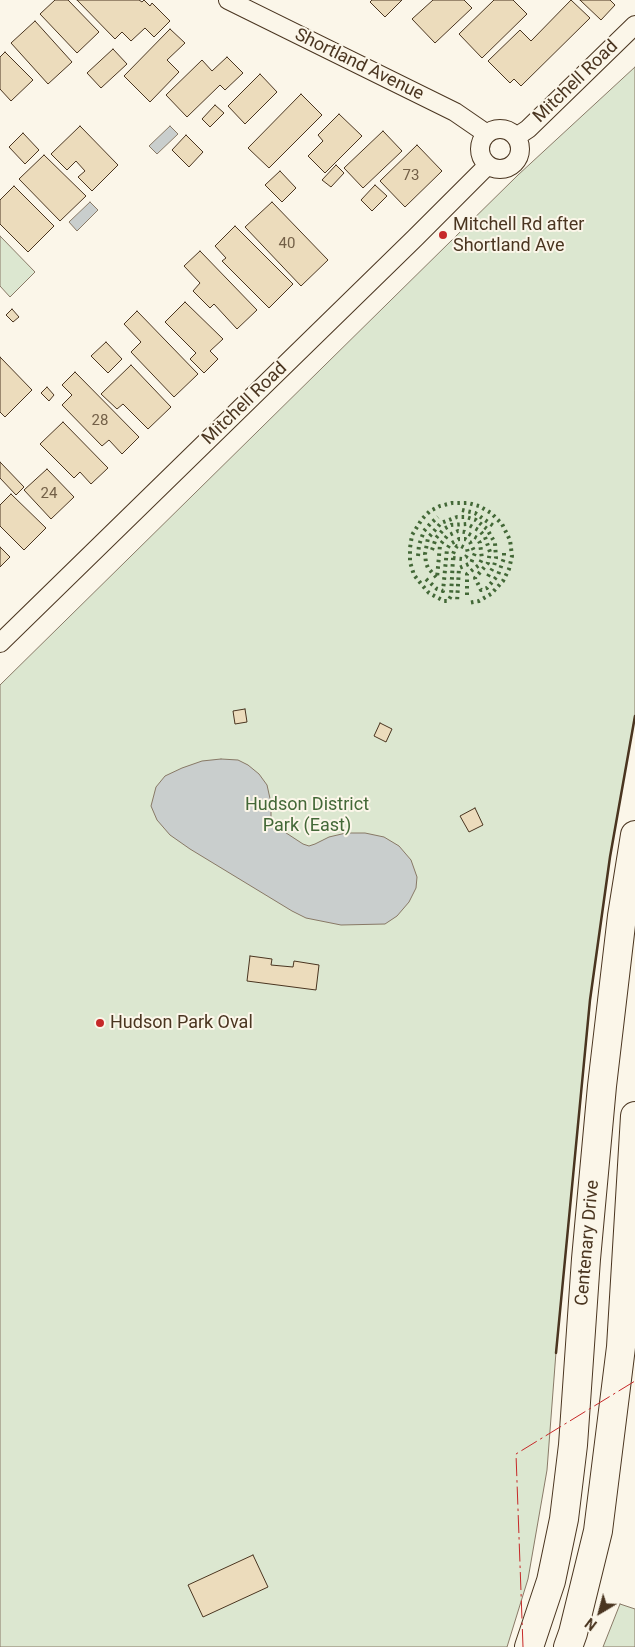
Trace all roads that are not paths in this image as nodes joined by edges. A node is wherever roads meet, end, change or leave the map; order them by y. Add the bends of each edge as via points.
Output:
1 (228, 0) edge
2 (635, 25) edge
3 (487, 134) junction
4 (516, 137) junction
5 (488, 165) junction
6 (0, 643) edge
7 (635, 836) edge
8 (635, 1116) edge
9 (529, 1647) edge
10 (568, 1647) edge

1 - 3 street, Shortland Avenue via 455,112
2 - 4 street, Mitchell Road
3 - 4 street via 502,130
3 - 5 street via 480,150
4 - 5 street via 519,154 512,165 500,169
5 - 6 street, Mitchell Road
7 - 9 highway, Centenary Drive via 602,1086 565,1509 551,1581
8 - 10 highway via 621,1347 599,1522

